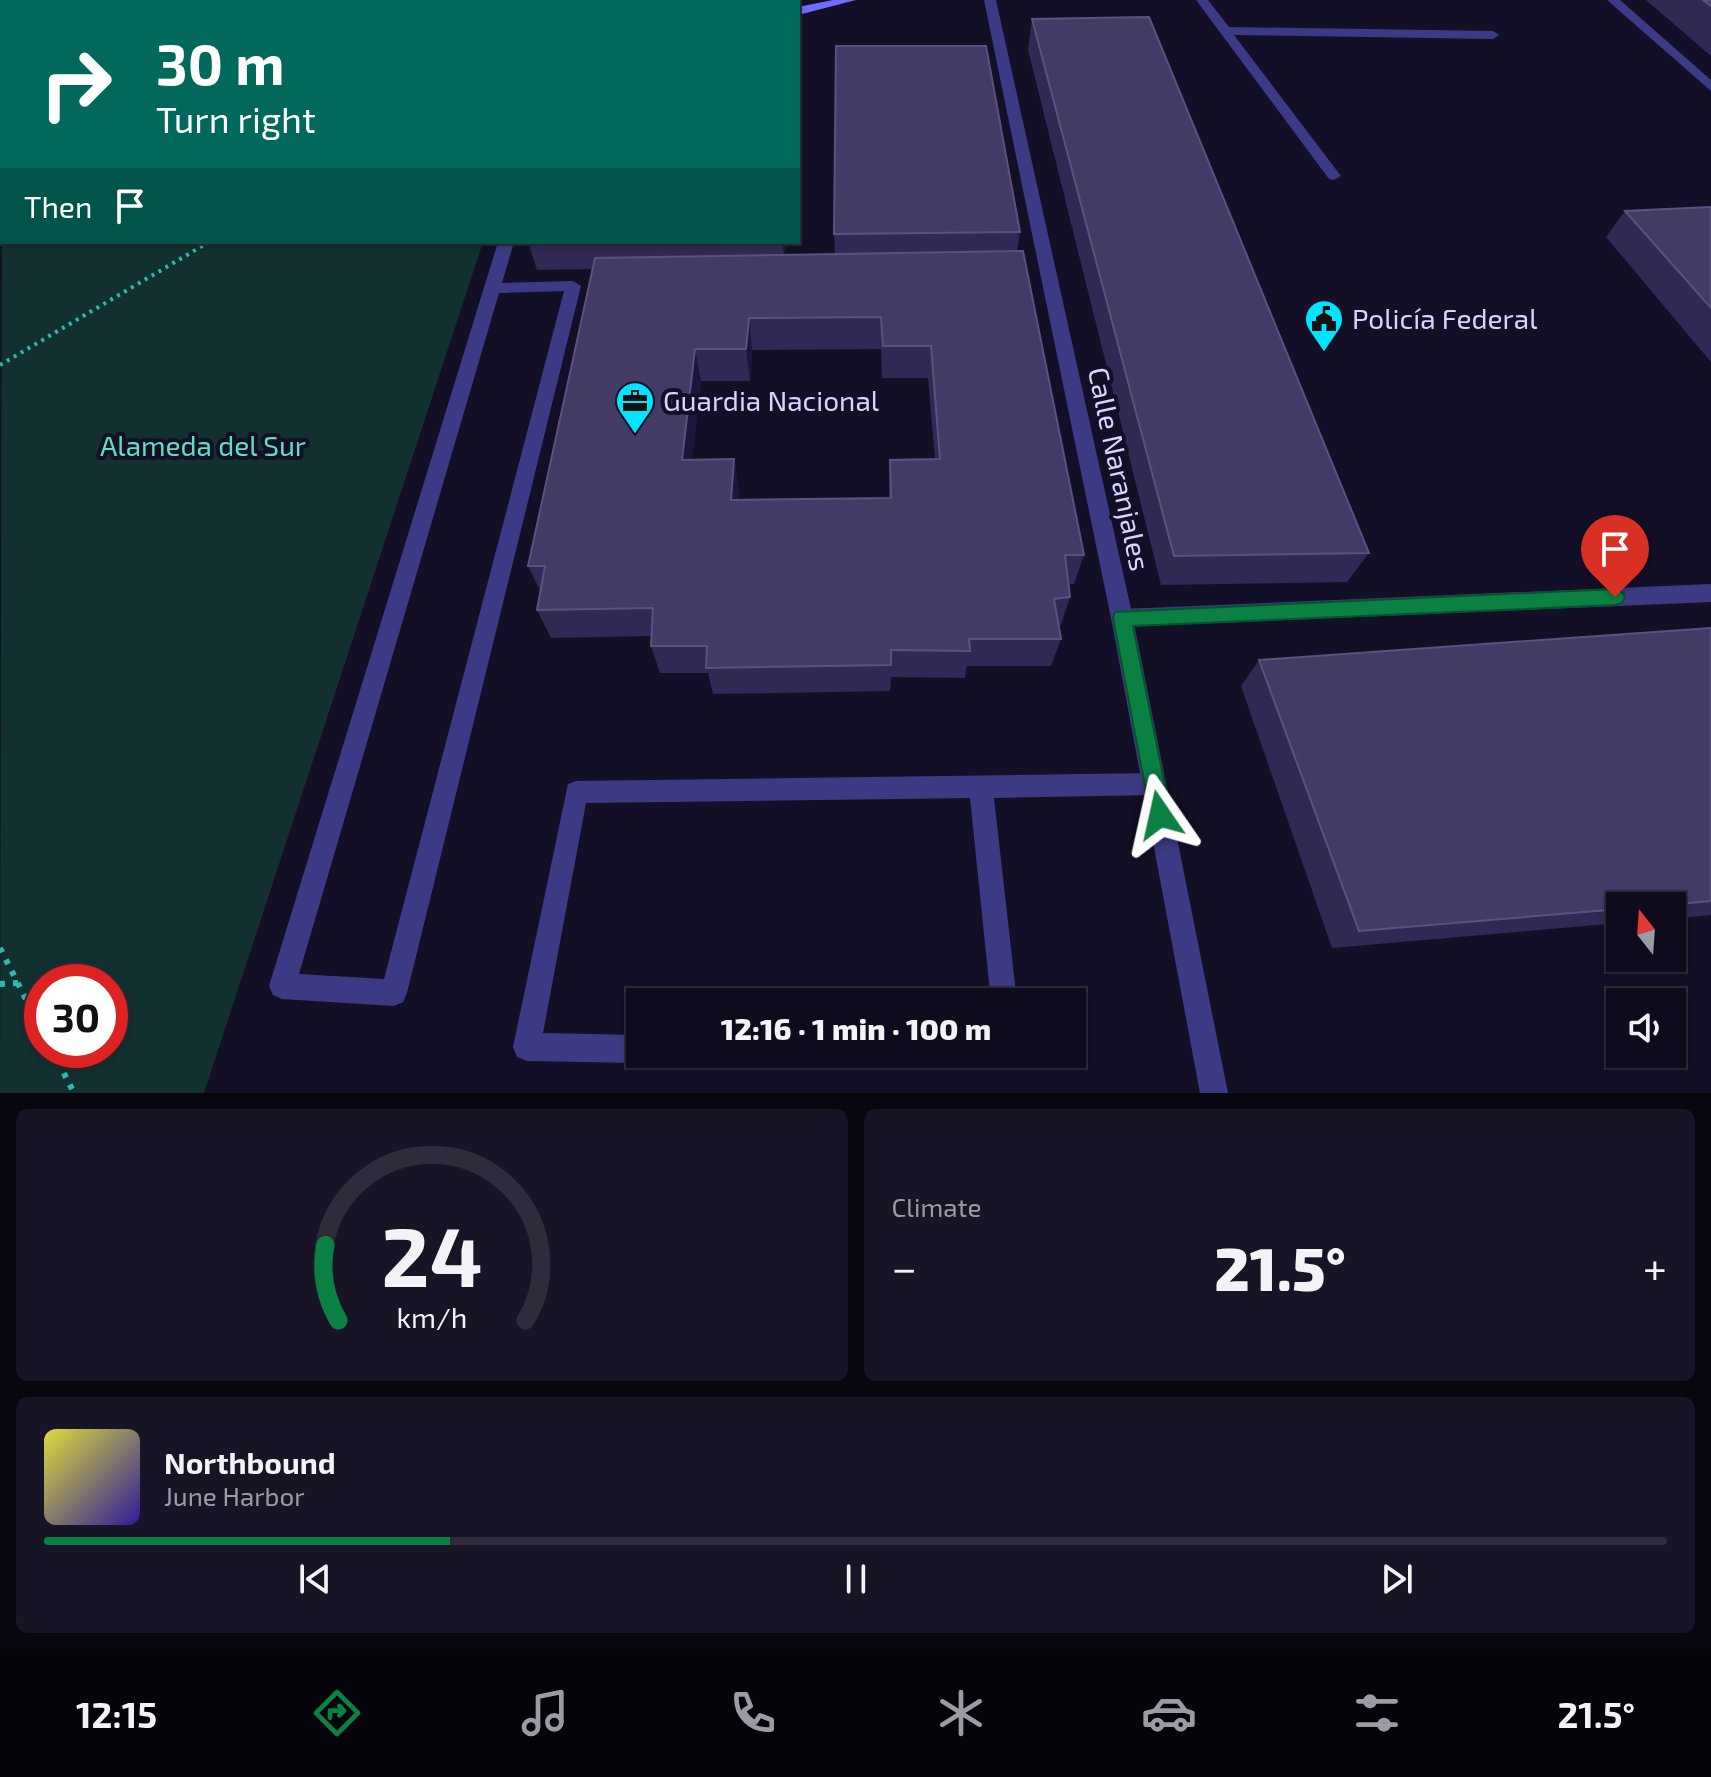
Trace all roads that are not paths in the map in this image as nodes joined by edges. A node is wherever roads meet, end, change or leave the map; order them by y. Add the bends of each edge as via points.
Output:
1 (850, 0) edge
2 (990, 0) edge
3 (1202, 0) edge
4 (1613, 0) edge
5 (800, 11) edge
6 (1228, 31) junction
7 (1493, 35) dead end
8 (1711, 87) edge
9 (1334, 176) dead end
10 (505, 244) edge
11 (492, 288) junction
12 (1711, 593) edge
13 (1122, 618) junction
14 (1154, 784) junction
15 (981, 787) junction
16 (1003, 988) edge
17 (626, 1049) edge
18 (1214, 1093) edge

1 - 5 main road
2 - 13 street, Calle Naranjales
3 - 6 street
4 - 8 street
6 - 7 street
6 - 9 street
10 - 11 street
11 - 11 street via 428,500 282,986 394,993 573,286
12 - 13 street
13 - 14 street, Calle Naranjales
14 - 15 street
14 - 18 street, Calle Naranjales
15 - 16 street
15 - 17 street via 576,792 527,1047

